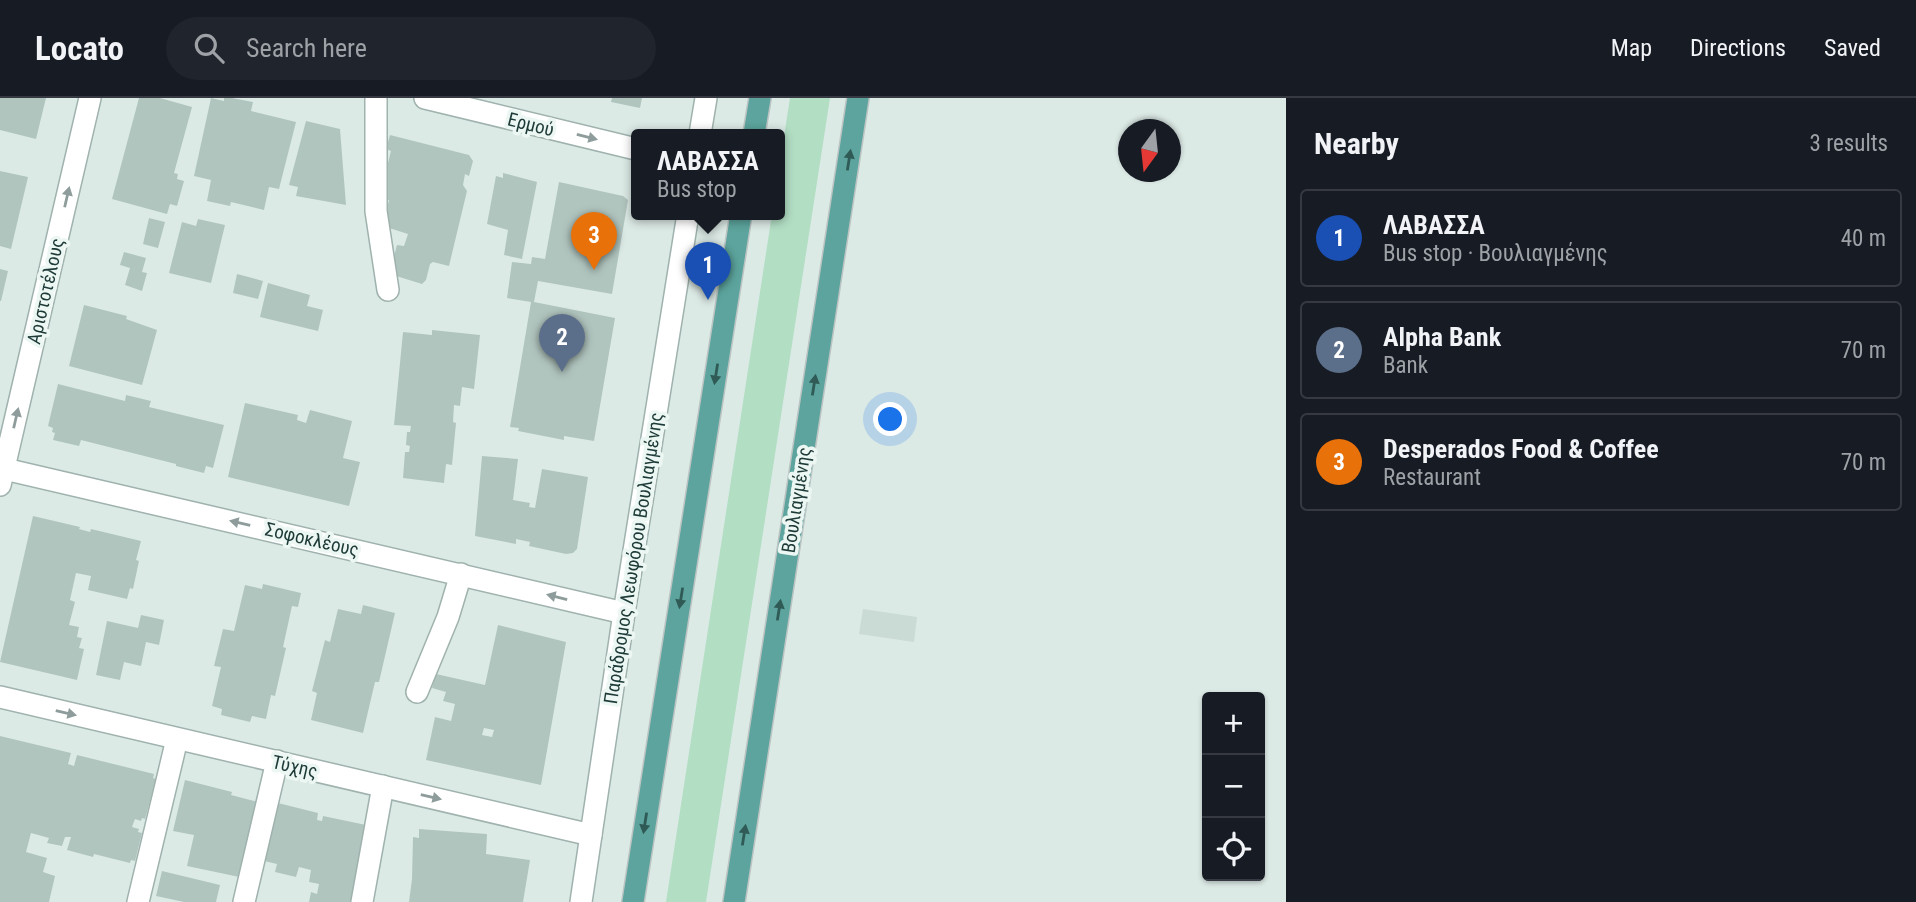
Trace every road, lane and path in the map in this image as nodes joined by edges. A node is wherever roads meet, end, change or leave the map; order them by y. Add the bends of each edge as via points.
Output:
1 (90, 98) edge
2 (376, 98) edge
3 (425, 98) edge
4 (706, 98) edge
5 (743, 98) edge
6 (760, 98) edge
7 (858, 98) edge
8 (701, 129) edge
9 (753, 129) edge
10 (755, 129) edge
11 (631, 148) edge
12 (687, 220) edge
13 (740, 220) edge
14 (388, 290) dead end
15 (1, 474) edge
16 (461, 574) junction
17 (624, 613) junction
18 (417, 692) dead end
19 (0, 697) edge
20 (177, 739) junction
21 (276, 761) junction
22 (383, 786) junction
23 (591, 835) junction
24 (138, 902) edge
25 (244, 902) edge
26 (362, 902) edge
27 (581, 902) edge
28 (633, 902) edge
29 (734, 902) edge

15 -> 1 street, Αριστοτέλους
2 - 14 street via 376,211
3 -> 11 street, Ερμού
4 - 8 street
5 - 9 main road
6 - 10 main road
29 -> 7 main road, Βουλιαγμένης
12 - 17 street, Παράδρομος Λεωφόρου Βουλιαγμένης
13 -> 28 main road
16 -> 15 street, Σοφοκλέους
17 -> 16 street, Σοφοκλέους
16 - 18 street
17 - 23 street, Παράδρομος Λεωφόρου Βουλιαγμένης
19 -> 20 street, Τύχης
20 - 21 street, Τύχης
20 - 24 street
21 - 22 street, Τύχης
21 - 25 street
22 -> 23 street, Τύχης
22 - 26 street
23 - 27 street, Παράδρομος Λεωφόρου Βουλιαγμένης

